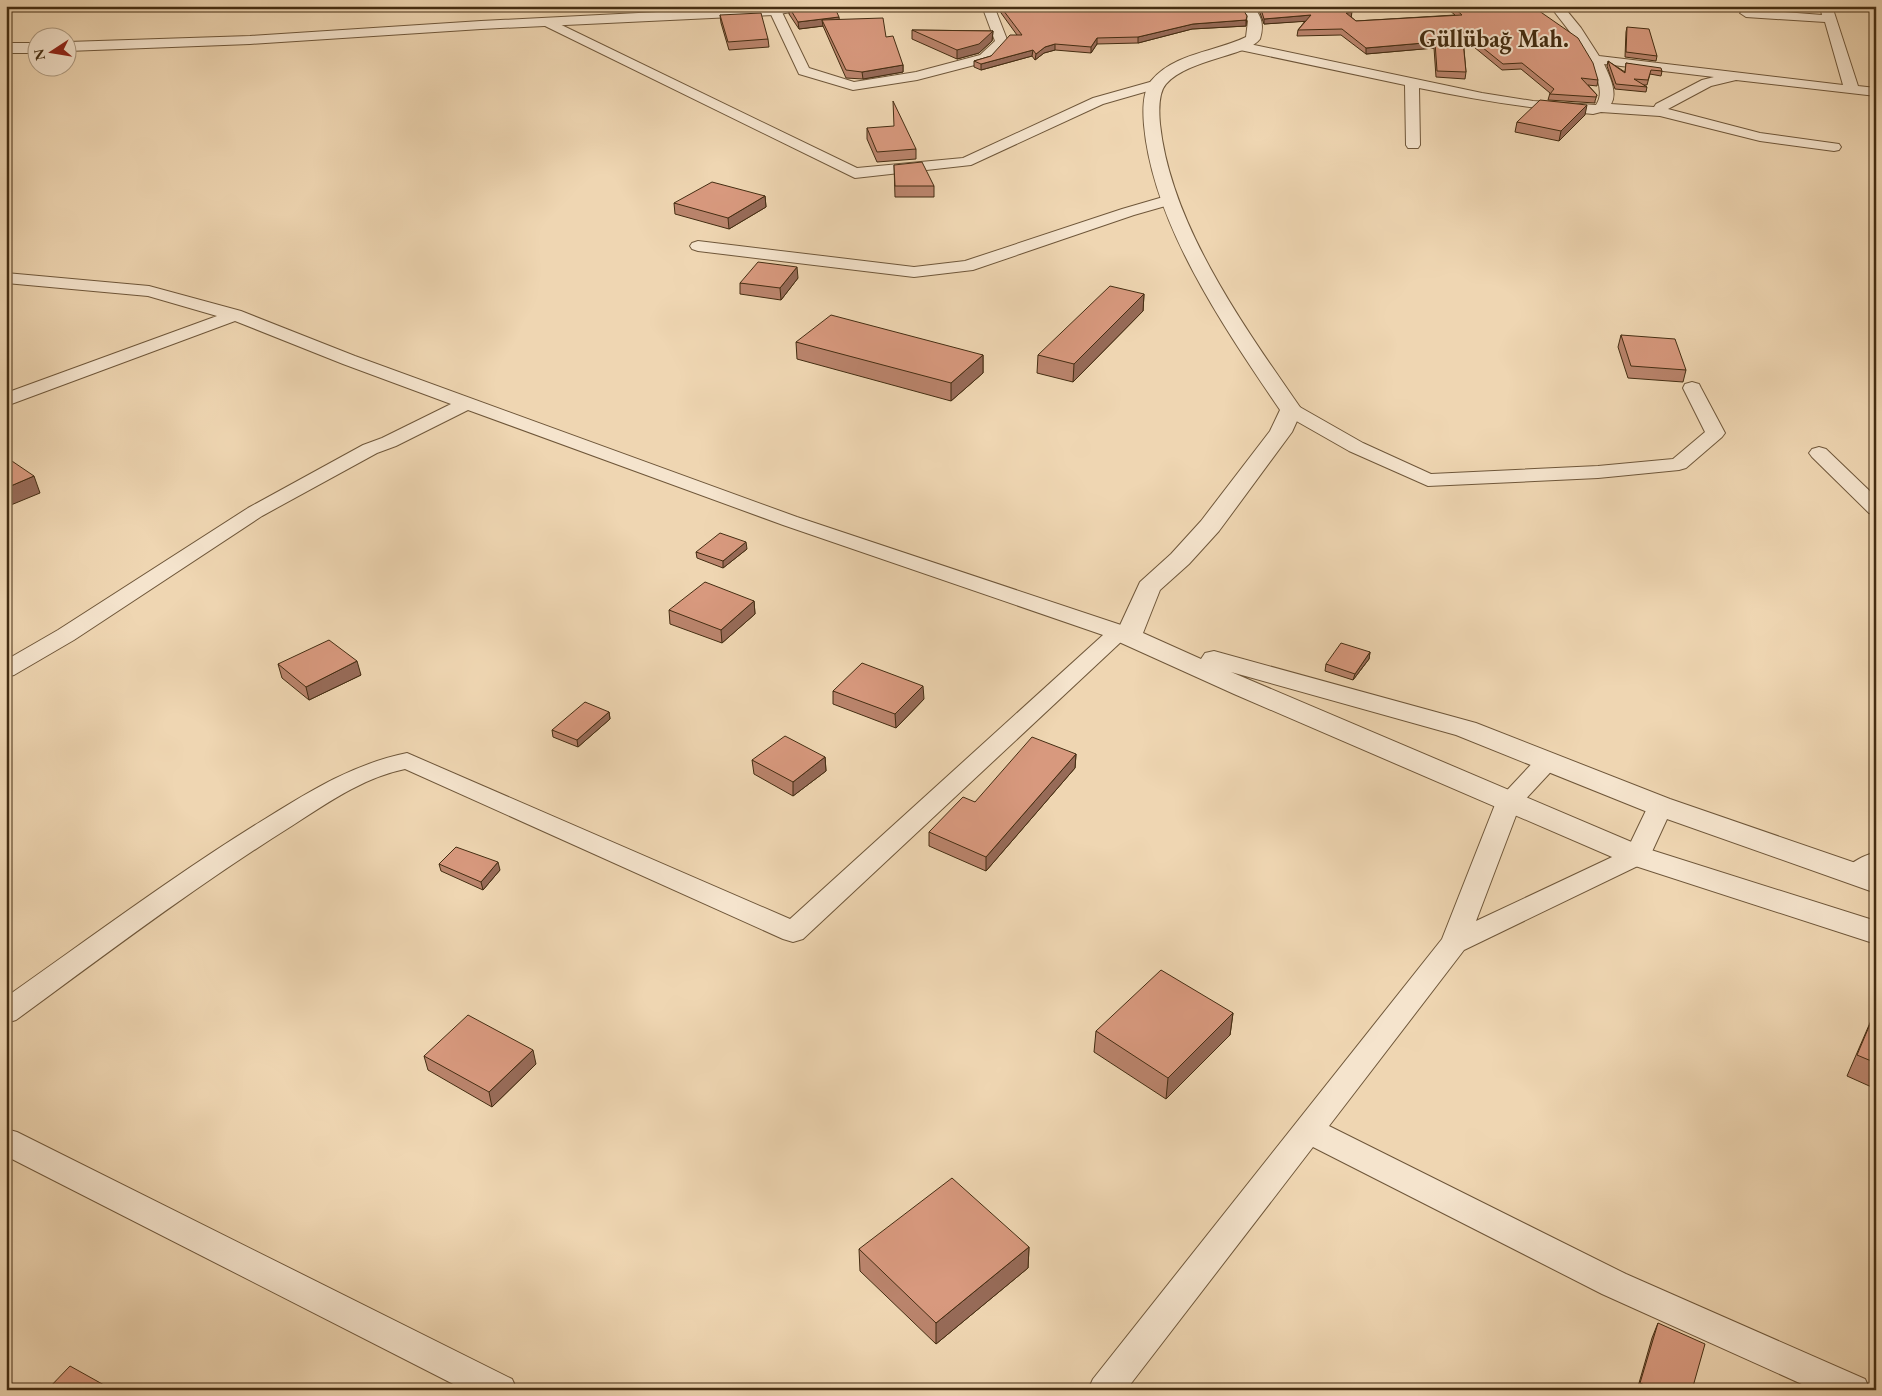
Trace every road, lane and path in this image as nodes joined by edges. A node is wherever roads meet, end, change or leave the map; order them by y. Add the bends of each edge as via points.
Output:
1 (802, 6) edge
2 (988, 6) edge
3 (1245, 6) edge
4 (1556, 6) edge
5 (773, 9) edge
6 (1746, 13) dead end
7 (1828, 13) edge
8 (547, 22) junction
9 (1240, 46) junction
10 (78, 47) edge
11 (6, 48) edge
12 (28, 48) edge
13 (1593, 59) junction
14 (1738, 77) junction
15 (1412, 82) junction
16 (1156, 84) junction
17 (1852, 90) junction
18 (1876, 92) edge
19 (1601, 108) junction
20 (1660, 112) junction
21 (1414, 145) dead end
22 (1834, 146) dead end
23 (1170, 200) junction
24 (698, 246) dead end
25 (6, 278) edge
26 (235, 315) junction
27 (1692, 388) dead end
28 (6, 400) edge
29 (467, 403) junction
30 (1291, 410) junction
31 (1819, 453) dead end
32 (1876, 509) edge
33 (1123, 634) junction
34 (6, 670) edge
35 (1548, 762) junction
36 (1510, 802) junction
37 (1660, 806) junction
38 (1637, 856) junction
39 (1869, 872) edge
40 (1876, 933) edge
41 (1454, 943) junction
42 (6, 1012) edge
43 (1308, 1130) junction
44 (6, 1141) edge
45 (500, 1390) edge
46 (1104, 1390) edge
47 (1853, 1390) edge

1 - 5 street
2 - 5 street via 1002,42 985,58 917,76 852,86 804,71
3 - 9 street via 1254,15 1256,27 1253,39
4 - 13 street
5 - 8 street
6 - 7 street
7 - 17 street
8 - 10 street
8 - 16 street via 855,173 966,162 1098,101
9 - 15 street
9 - 16 street via 1179,67
11 - 12 street
13 - 14 street
13 - 19 street via 1604,81 1606,101
14 - 17 street
14 - 20 street via 1707,83 1661,107
15 - 19 street via 1534,105
15 - 21 street
16 - 23 street via 1151,113 1152,134
17 - 18 street
19 - 20 street
20 - 22 street via 1760,137
23 - 24 street via 967,266 914,272
23 - 30 street via 1224,306
25 - 26 street via 149,291
26 - 28 street
26 - 29 street
27 - 30 street via 1715,433 1679,464 1598,472 1428,480 1356,447
29 - 33 street via 790,521
29 - 34 street via 370,449 255,512 66,635
30 - 33 street via 1281,432 1210,526 1149,588
31 - 32 street
33 - 35 street via 1466,729
33 - 36 street
33 - 42 street via 793,932 407,761 386,764 352,778 231,852
35 - 36 street
35 - 37 street
36 - 38 street
36 - 41 street
37 - 38 street
37 - 39 street
38 - 40 street
38 - 41 street
41 - 43 street
43 - 46 street
43 - 47 street via 1614,1284
44 - 45 street

